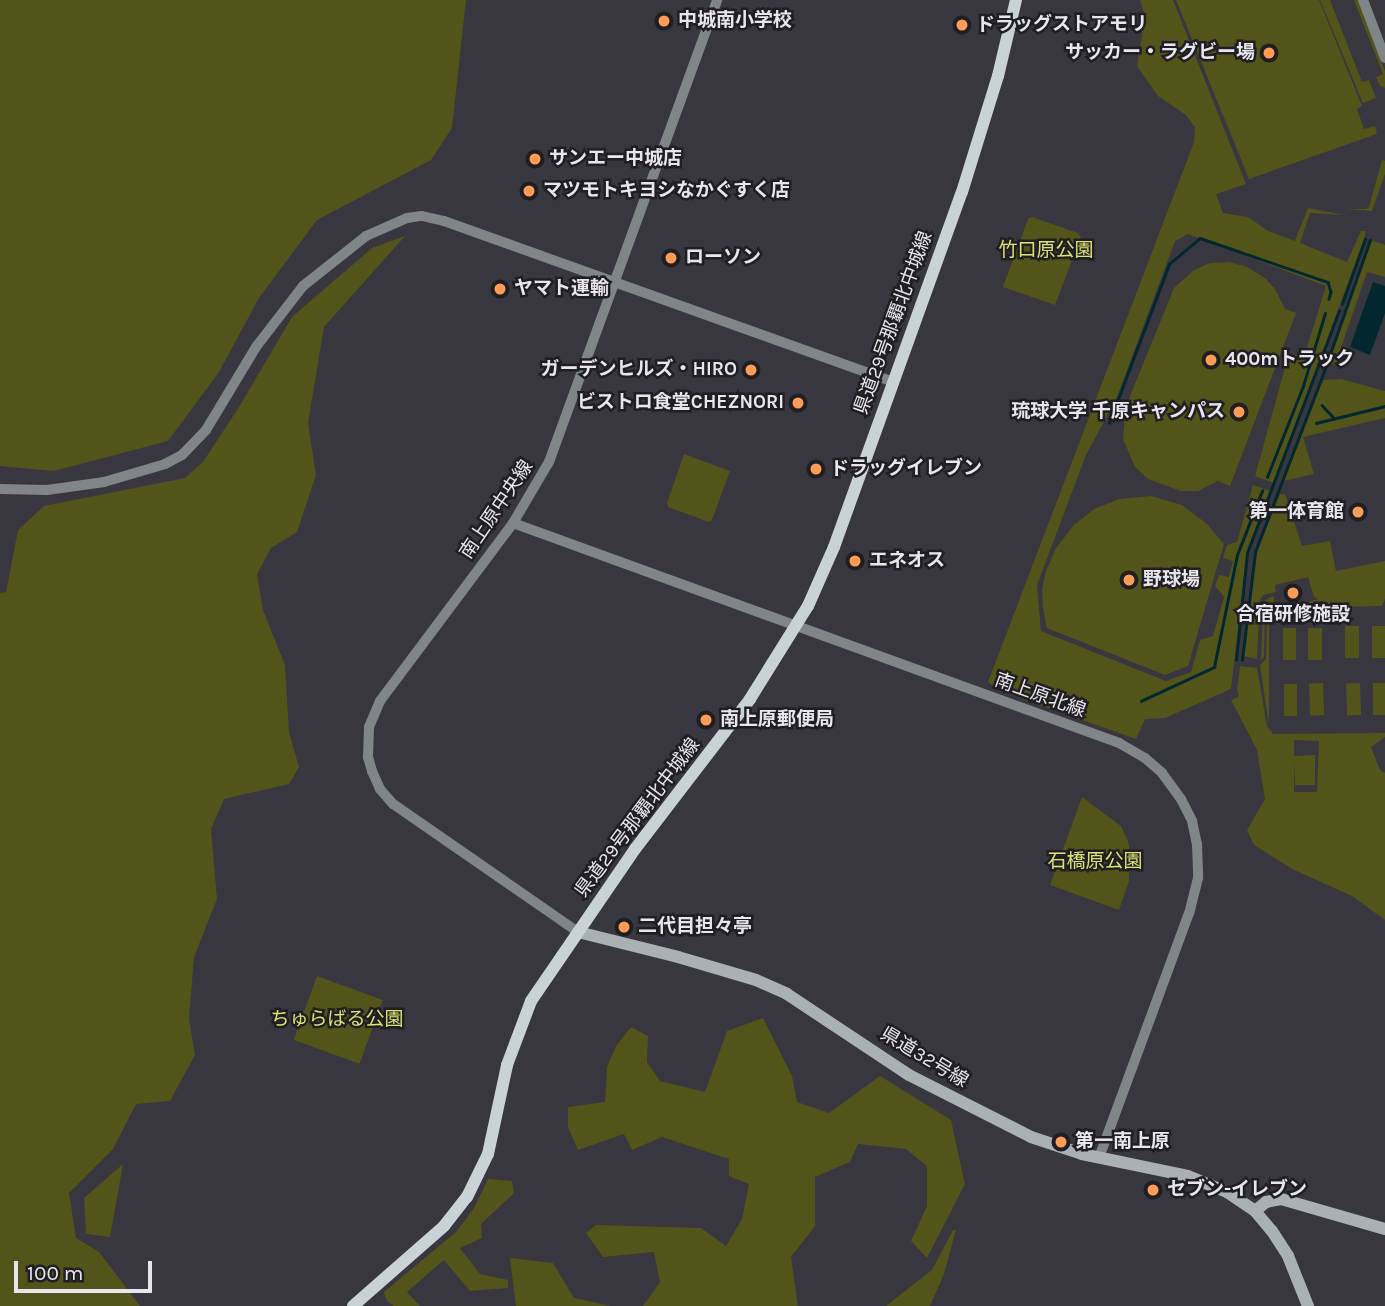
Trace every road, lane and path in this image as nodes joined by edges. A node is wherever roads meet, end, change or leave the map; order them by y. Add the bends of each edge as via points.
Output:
1 (717, 0) edge
2 (1016, 0) edge
3 (1363, 0) edge
4 (1385, 58) edge
5 (614, 282) junction
6 (892, 381) junction
7 (0, 489) edge
8 (513, 523) junction
9 (798, 625) junction
10 (578, 932) junction
11 (1100, 1157) junction
12 (1255, 1211) junction
13 (1385, 1229) edge
14 (352, 1306) edge
15 (1308, 1306) edge

1 - 5 street, 南上原中央線
2 - 6 main road, 県道29号那覇北中城線 via 962,192
3 - 4 street
5 - 6 street
5 - 7 street via 446,222 422,216 407,218 366,236 303,286 256,347 206,430 181,455 104,482 47,490
5 - 8 street, 南上原中央線 via 559,440
6 - 9 main road, 県道29号那覇北中城線 via 834,547
8 - 9 street, 南上原北線
8 - 10 street, 南上原中央線 via 380,701 369,727 368,757 380,789 393,804
9 - 10 main road, 県道29号那覇北中城線 via 750,699
9 - 11 street, 南上原北線 via 1128,747 1153,764 1181,799 1197,844 1196,887
10 - 11 main road, 県道32号線 via 756,980 787,994 909,1075 961,1103 1031,1137
10 - 14 main road, 県道29号那覇北中城線 via 523,1017 488,1154 473,1187 444,1226
11 - 12 main road, 県道32号線 via 1204,1181
12 - 13 main road via 1266,1202 1281,1199
12 - 15 main road, 県道32号線 via 1281,1243

